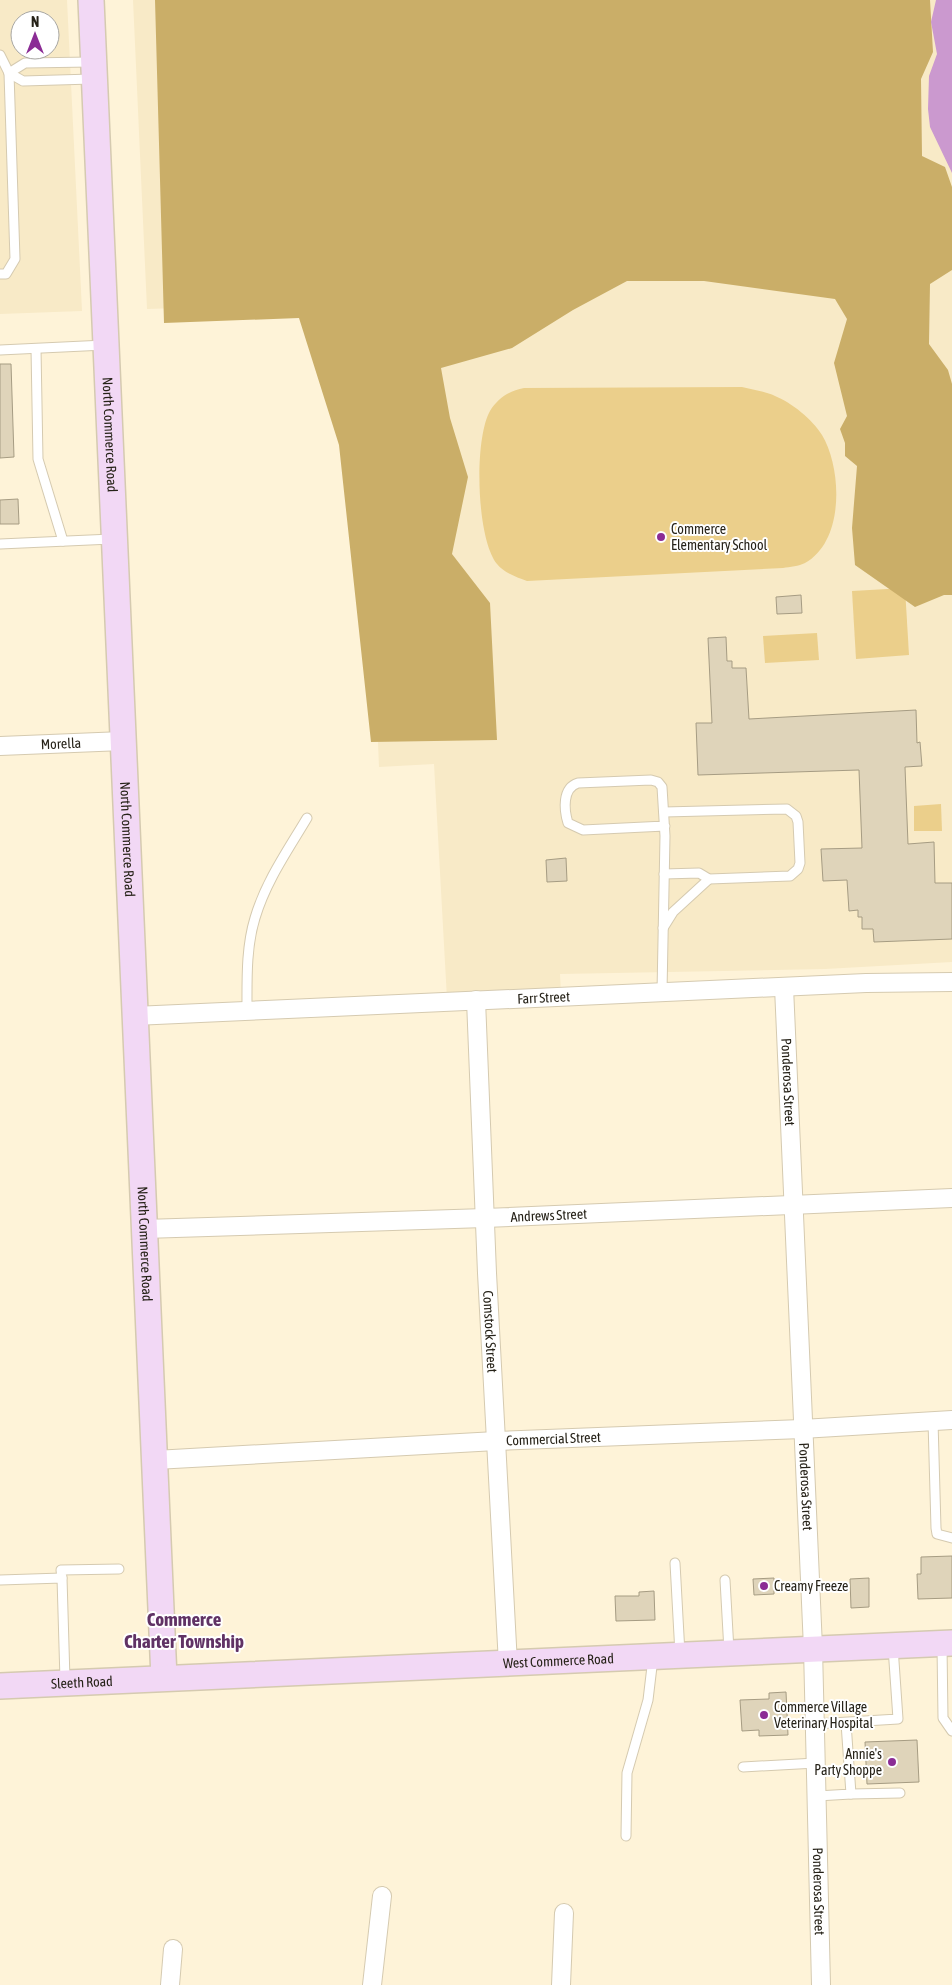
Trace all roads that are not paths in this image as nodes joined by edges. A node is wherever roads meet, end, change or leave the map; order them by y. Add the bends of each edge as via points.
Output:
1 (91, 0) edge
2 (0, 55) edge
3 (94, 70) junction
4 (10, 74) junction
5 (11, 120) junction
6 (0, 121) edge
7 (0, 274) edge
8 (105, 345) junction
9 (36, 348) junction
10 (0, 350) edge
11 (114, 539) junction
12 (63, 541) junction
13 (0, 544) edge
14 (123, 741) junction
15 (0, 746) edge
16 (664, 812) junction
17 (307, 818) dead end
18 (665, 826) junction
19 (664, 874) junction
20 (709, 879) junction
21 (663, 928) junction
22 (952, 982) edge
23 (784, 987) junction
24 (662, 992) junction
25 (476, 1000) junction
26 (247, 1010) junction
27 (134, 1016) junction
28 (952, 1198) edge
29 (793, 1204) junction
30 (485, 1218) junction
31 (144, 1229) junction
32 (952, 1420) edge
33 (933, 1421) junction
34 (802, 1429) junction
35 (496, 1441) junction
36 (155, 1460) junction
37 (952, 1538) edge
38 (674, 1564) dead end
39 (119, 1569) dead end
40 (62, 1578) junction
41 (0, 1580) edge
42 (725, 1580) dead end
43 (947, 1643) edge
44 (893, 1645) junction
45 (813, 1648) junction
46 (729, 1654) junction
47 (680, 1657) junction
48 (653, 1658) junction
49 (508, 1664) junction
50 (164, 1678) junction
51 (65, 1683) junction
52 (0, 1686) edge
53 (846, 1723) junction
54 (815, 1724) junction
55 (952, 1731) edge
56 (816, 1763) junction
57 (743, 1767) dead end
58 (900, 1793) dead end
59 (851, 1794) junction
60 (817, 1796) junction
61 (626, 1836) dead end
62 (382, 1896) dead end
63 (564, 1913) dead end
64 (173, 1949) dead end
65 (170, 1985) edge
66 (372, 1985) edge
67 (561, 1985) edge
68 (821, 1985) edge

1 - 3 main road, North Commerce Road
2 - 4 lane
3 - 4 lane via 23,81
3 - 4 lane via 25,63
3 - 8 main road, North Commerce Road
4 - 5 lane
5 - 6 lane
5 - 7 lane via 15,259 6,274
8 - 9 lane
8 - 11 main road, North Commerce Road
9 - 10 lane
9 - 12 lane via 38,459
11 - 12 lane
11 - 14 main road, North Commerce Road
12 - 13 lane
14 - 15 street, Morella
14 - 27 main road, North Commerce Road
16 - 18 lane
16 - 18 lane via 662,787 651,780 578,783 566,794 568,823 583,830
16 - 20 lane via 781,808 796,816 800,864 790,876
17 - 26 lane via 273,875 254,919
18 - 19 lane
19 - 20 lane via 699,873
19 - 21 lane
20 - 21 lane via 673,912
21 - 24 lane
22 - 23 street, Farr Street
23 - 24 street, Farr Street
23 - 29 street, Ponderosa Street
24 - 25 street, Farr Street
25 - 26 street, Farr Street
25 - 30 street, Comstock Street
26 - 27 street, Farr Street
27 - 31 main road, North Commerce Road
28 - 29 street, Andrews Street
29 - 30 street, Andrews Street
29 - 34 street, Ponderosa Street
30 - 31 street, Andrews Street
30 - 35 street, Comstock Street
31 - 36 main road, North Commerce Road
32 - 33 street, Commercial Street
33 - 34 street, Commercial Street
33 - 37 lane via 936,1528 937,1534
34 - 35 street, Commercial Street
34 - 45 street, Ponderosa Street
35 - 36 street, Commercial Street
35 - 49 street, Comstock Street
36 - 50 main road, North Commerce Road
38 - 47 lane
39 - 40 lane via 62,1570
40 - 41 lane
40 - 51 lane
42 - 46 lane
43 - 44 main road, West Commerce Road
43 - 55 lane via 943,1718
44 - 45 main road, West Commerce Road
44 - 53 lane via 898,1719
45 - 46 main road, West Commerce Road
45 - 54 street, Ponderosa Street
46 - 47 main road, West Commerce Road
47 - 48 main road, West Commerce Road
48 - 49 main road, West Commerce Road
48 - 61 lane via 648,1700 627,1773
49 - 50 main road, West Commerce Road
50 - 51 main road, Sleeth Road
51 - 52 main road, Sleeth Road
53 - 54 lane
53 - 59 lane
54 - 56 street, Ponderosa Street
56 - 57 lane
56 - 60 street, Ponderosa Street
58 - 59 lane
59 - 60 lane
60 - 68 street, Ponderosa Street
62 - 66 street
63 - 67 street
64 - 65 street

